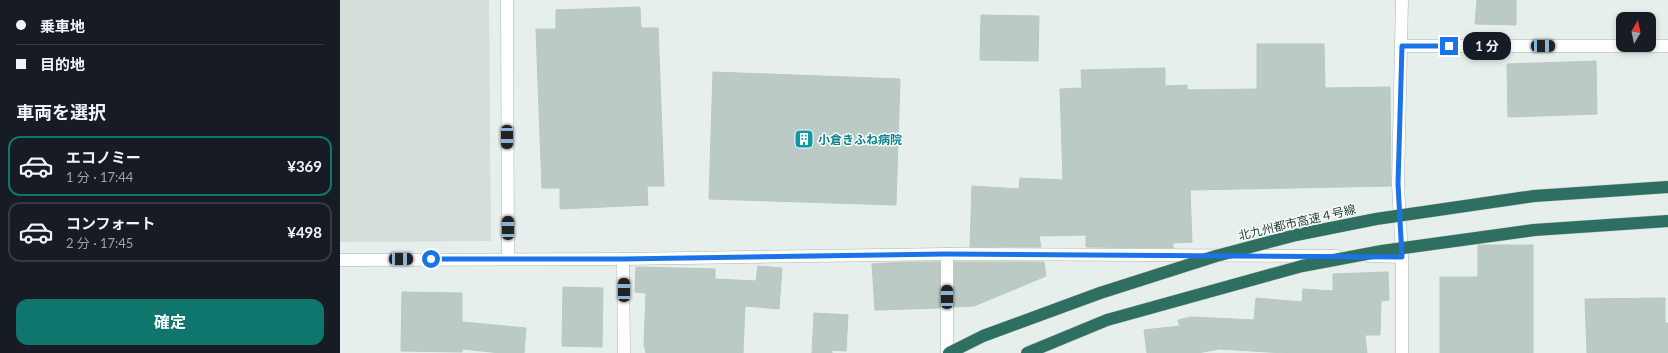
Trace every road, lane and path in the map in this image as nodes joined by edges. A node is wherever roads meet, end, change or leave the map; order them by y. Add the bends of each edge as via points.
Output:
1 (507, 0) edge
2 (1402, 0) edge
3 (1402, 46) junction
4 (1668, 46) edge
5 (1668, 187) edge
6 (1668, 221) edge
7 (946, 254) junction
8 (1402, 257) junction
9 (508, 259) junction
10 (623, 259) junction
11 (340, 260) edge
12 (624, 353) edge
13 (948, 353) edge
14 (1027, 353) edge
15 (1402, 353) edge

1 - 9 street
2 - 3 street
3 - 4 street
3 - 8 street via 1398,184
5 - 13 highway, 北九州都市高速４号線, bridge via 1534,196 1376,219 1296,235 1216,256 1100,293 983,336
6 - 14 highway, bridge via 1534,230 1382,251 1302,266 1107,320
7 - 8 street
7 - 10 street
7 - 13 street
8 - 15 street
9 - 10 street
9 - 11 street
10 - 12 street

